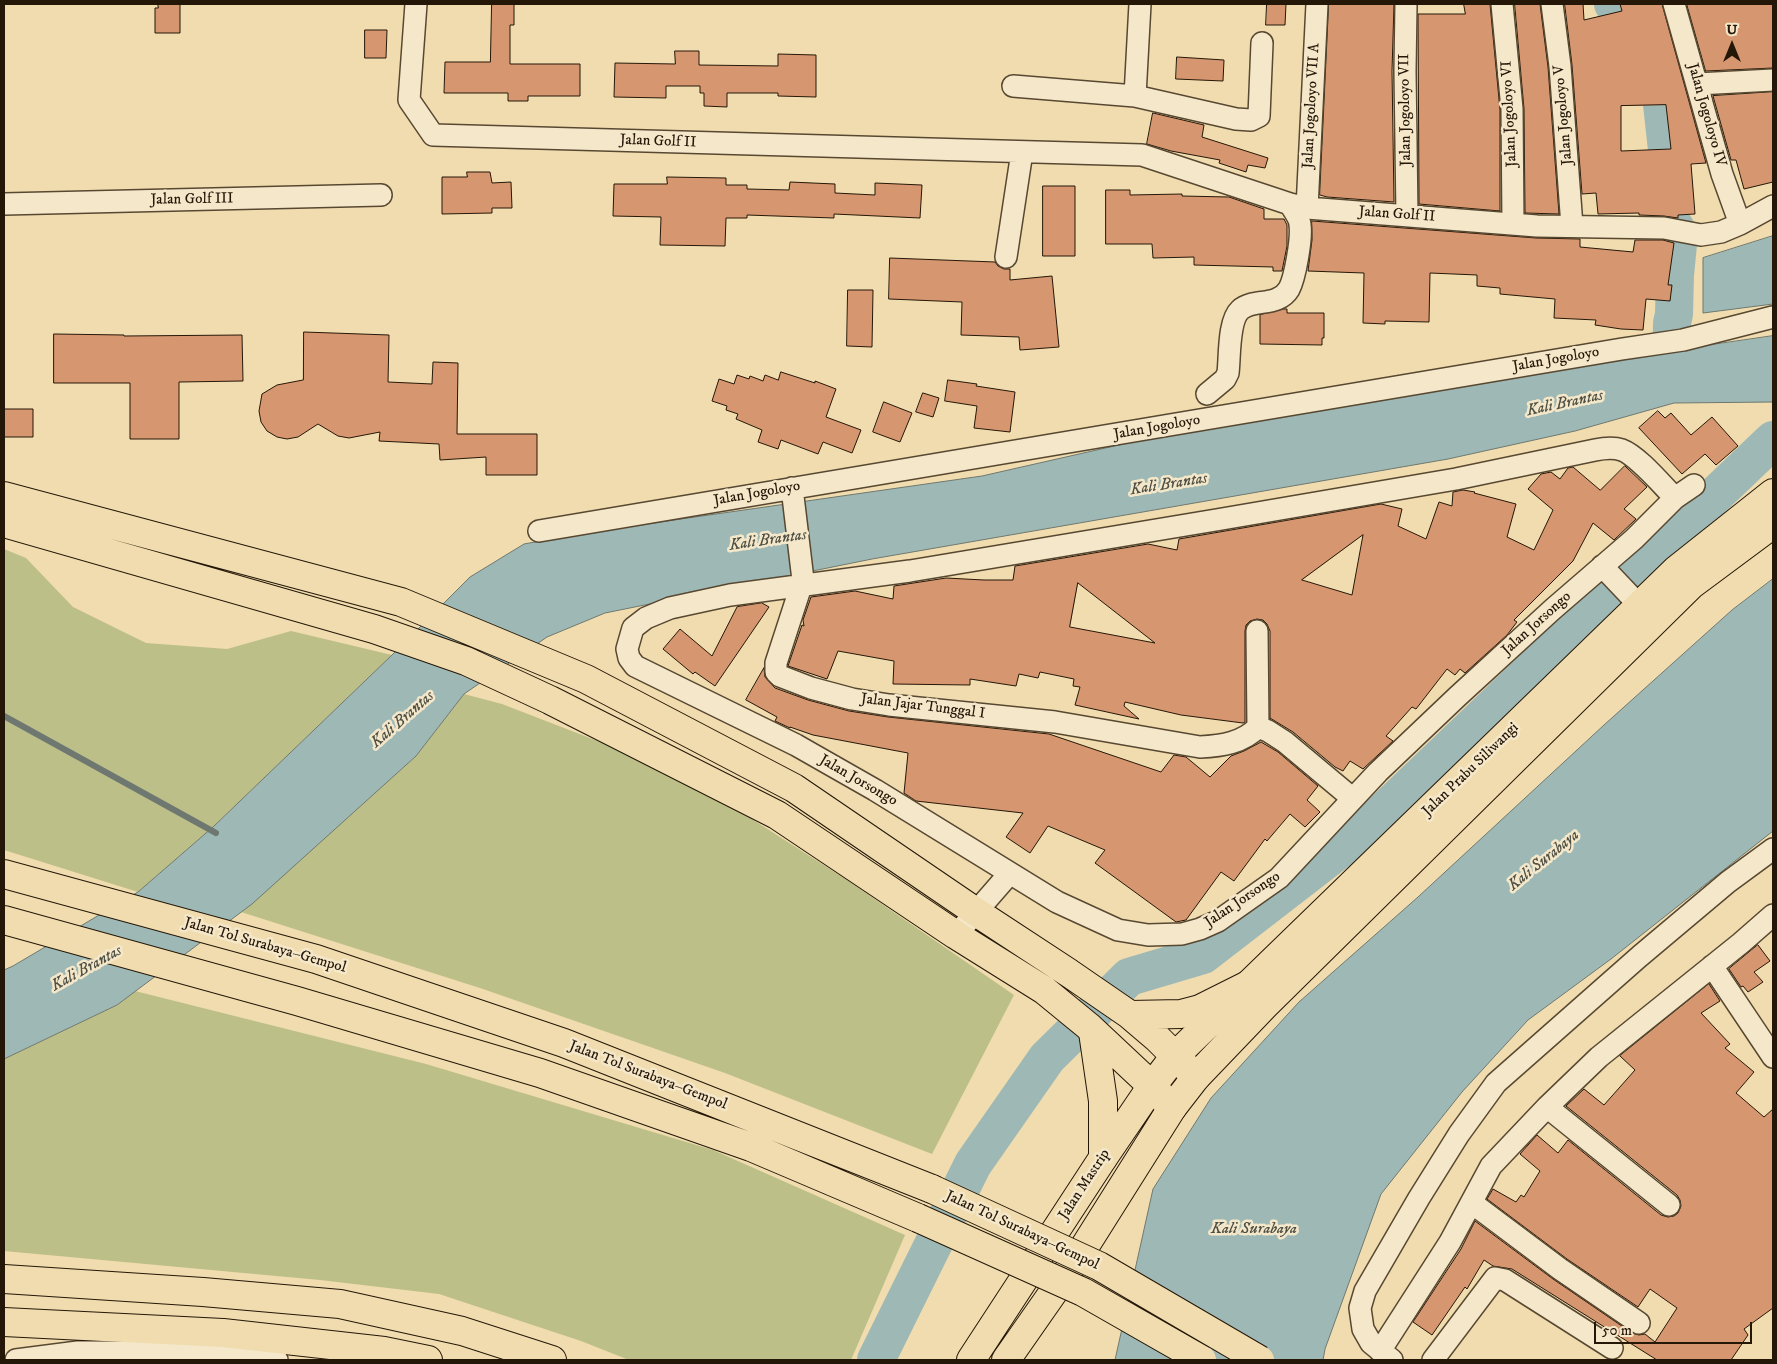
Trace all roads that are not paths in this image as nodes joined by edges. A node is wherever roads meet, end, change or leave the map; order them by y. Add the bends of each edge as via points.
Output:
1 (416, 4) edge
2 (1140, 4) edge
3 (1317, 4) edge
4 (1406, 4) edge
5 (1502, 4) edge
6 (1552, 4) edge
7 (1674, 4) edge
8 (1262, 43) dead end
9 (1773, 80) edge
10 (1697, 84) junction
11 (1013, 86) dead end
12 (1135, 96) junction
13 (1022, 152) junction
14 (381, 195) dead end
15 (4, 204) edge
16 (1298, 206) junction
17 (1773, 206) edge
18 (1407, 216) junction
19 (1514, 224) junction
20 (1740, 224) junction
21 (1572, 226) junction
22 (1006, 257) dead end
23 (1773, 317) edge
24 (1207, 394) dead end
25 (1694, 484) dead end
26 (792, 493) junction
27 (1773, 493) edge
28 (4, 496) edge
29 (1675, 498) junction
30 (4, 523) edge
31 (1773, 524) edge
32 (539, 531) dead end
33 (1605, 568) junction
34 (803, 583) junction
35 (1638, 604) junction
36 (1257, 631) dead end
37 (1258, 727) junction
38 (1352, 798) junction
39 (1773, 849) edge
40 (1010, 873) junction
41 (4, 874) edge
42 (976, 912) junction
43 (1773, 915) edge
44 (4, 920) edge
45 (956, 935) junction
46 (1712, 966) junction
47 (1248, 985) junction
48 (1125, 1012) junction
49 (1090, 1029) junction
50 (1175, 1056) junction
51 (1773, 1057) edge
52 (1196, 1077) junction
53 (1152, 1086) junction
54 (1547, 1106) junction
55 (1172, 1108) junction
56 (1103, 1158) junction
57 (1472, 1203) junction
58 (1669, 1205) dead end
59 (4, 1279) edge
60 (4, 1322) edge
61 (1639, 1323) dead end
62 (1612, 1348) dead end
63 (77, 1356) edge
64 (1386, 1356) edge
65 (16, 1360) edge
66 (277, 1360) edge
67 (428, 1360) edge
68 (552, 1360) edge
69 (971, 1360) edge
70 (1006, 1360) edge
71 (1202, 1360) edge
72 (1260, 1360) edge
73 (1433, 1360) edge

1 - 13 street, Jalan Golf II via 409,100 433,135
2 - 12 street
3 - 16 street, Jalan Jogoloyo VII A
4 - 18 street, Jalan Jogoloyo VII
5 - 19 street, Jalan Jogoloyo VI via 1512,109
6 - 21 street, Jalan Jogoloyo V
7 - 10 street, Jalan Jogoloyo IV
8 - 12 street via 1259,116 1251,120
9 - 10 street
10 - 20 street, Jalan Jogoloyo IV via 1722,174
11 - 12 street
13 - 16 street, Jalan Golf II via 1142,155
13 - 22 street
14 - 15 street, Jalan Golf III
16 - 18 street, Jalan Golf II
16 - 24 street via 1299,252 1290,287 1286,294 1276,299 1240,310 1231,332 1228,374
17 - 20 street, Jalan Golf II
18 - 19 street, Jalan Golf II
19 - 21 street, Jalan Golf II
20 - 21 street, Jalan Golf II via 1710,235 1664,228
23 - 26 street, Jalan Jogoloyo via 1673,342 1048,446
25 - 29 street, Jalan Jorsongo
26 - 32 street, Jalan Jogoloyo
26 - 34 street, Jalan Jajar Tunggal I
27 - 35 main road, Jalan Prabu Siliwangi
28 - 42 main road via 401,602 586,679 794,788
29 - 33 street, Jalan Jorsongo
29 - 34 street via 1634,457 1623,450 1610,448 1456,479 920,570
30 - 45 main road via 374,629 466,661 777,815
31 - 52 main road, Jalan Prabu Siliwangi via 1691,585
33 - 35 street
33 - 38 street, Jalan Jorsongo via 1458,696
34 - 37 street, Jalan Jajar Tunggal I via 775,668 780,676 811,688 889,705 1055,722 1200,747 1233,742 1250,736
34 - 40 street, Jalan Jorsongo via 670,608 646,618 634,628 627,649 629,658 635,666 796,744
35 - 47 main road, Jalan Prabu Siliwangi
36 - 37 street
37 - 38 street via 1285,742
38 - 40 street, Jalan Jorsongo via 1278,878 1218,921 1182,934 1148,935 1118,930 1057,902
39 - 64 street via 1728,882 1496,1082 1459,1134 1365,1291 1360,1308 1363,1329
40 - 42 street
41 - 72 main road, Jalan Tol Surabaya–Gempol, bridge via 316,959 564,1043 932,1189 1099,1266
42 - 45 street
42 - 48 main road
43 - 46 street
44 - 71 main road, Jalan Tol Surabaya–Gempol, bridge via 297,1001 540,1073 751,1147 1082,1292
45 - 49 main road via 1044,990
46 - 51 street
46 - 54 street via 1599,1057
47 - 48 main road via 1200,1009 1181,1014
47 - 50 main road, Jalan Prabu Siliwangi
48 - 50 main road
49 - 53 main road
49 - 56 main road via 1103,1101
50 - 52 main road
50 - 53 main road, Jalan Mastrip
52 - 55 main road, Jalan Prabu Siliwangi
53 - 55 main road
53 - 56 main road, Jalan Mastrip
54 - 57 street via 1491,1166
54 - 58 street
55 - 70 main road via 1080,1254
56 - 69 main road, Jalan Mastrip
57 - 61 street
57 - 64 street
59 - 68 main road via 340,1304 462,1331
60 - 67 main road via 223,1334 384,1351
62 - 73 street via 1505,1280 1495,1278
63 - 65 street
63 - 66 street via 223,1352

